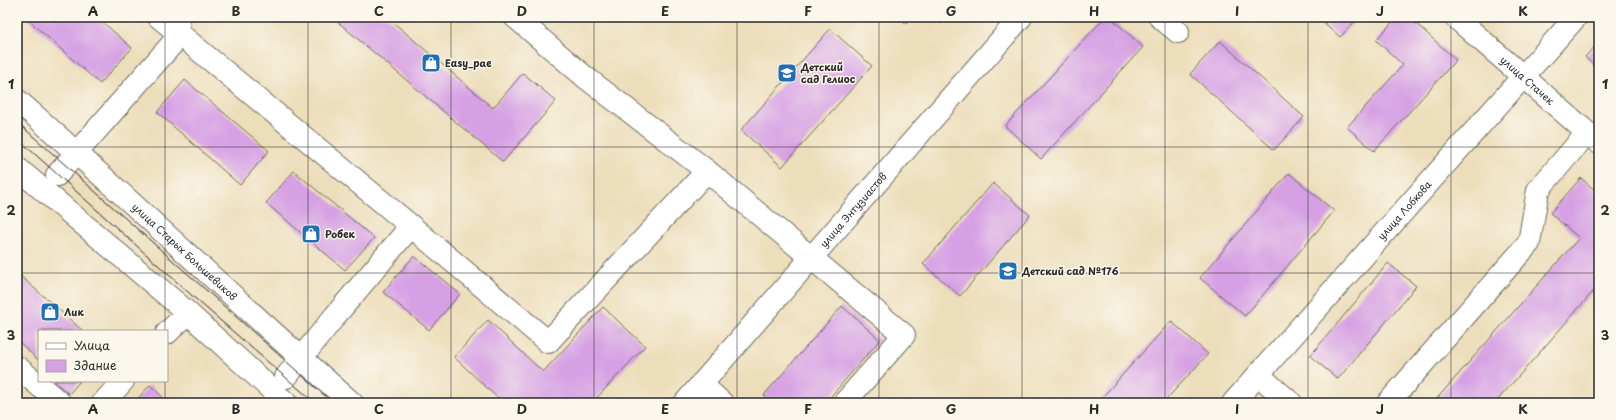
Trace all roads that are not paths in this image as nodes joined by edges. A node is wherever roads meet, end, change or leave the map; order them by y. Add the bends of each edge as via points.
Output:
1 (159, 17) edge
2 (515, 17) edge
3 (1021, 17) edge
4 (1160, 17) edge
5 (1455, 17) edge
6 (1576, 17) edge
7 (179, 26) edge
8 (1178, 32) dead end
9 (1524, 77) junction
10 (17, 100) edge
11 (1593, 138) edge
12 (77, 152) junction
13 (17, 168) edge
14 (707, 172) junction
15 (57, 175) dead end
16 (412, 226) junction
17 (812, 258) junction
18 (188, 313) junction
19 (168, 333) edge
20 (301, 358) junction
21 (17, 367) edge
22 (1258, 375) junction
23 (286, 377) dead end
24 (121, 382) edge
25 (701, 384) junction
26 (1287, 402) edge
27 (60, 403) edge
28 (103, 403) edge
29 (286, 403) edge
30 (352, 403) edge
31 (685, 403) edge
32 (722, 403) edge
33 (844, 403) edge
34 (1233, 403) edge
35 (1388, 403) edge

1 - 7 street
2 - 14 street via 585,77
3 - 17 street, улица Энтузиастов
4 - 8 street
5 - 9 street, улица Стачек
6 - 9 street, улица Лобкова
7 - 12 street
7 - 16 street
9 - 11 street, улица Стачек
9 - 22 street, улица Лобкова
10 - 12 street, улица Старых Большевиков
11 - 35 street via 1538,190 1529,243
12 - 15 street
12 - 20 street, улица Старых Большевиков
13 - 18 street
14 - 16 street via 548,342
14 - 17 street
16 - 20 street
17 - 25 street, улица Энтузиастов
17 - 33 street via 904,335
18 - 19 street
18 - 29 street
20 - 23 street
20 - 30 street, улица Старых Большевиков
21 - 27 street
22 - 26 street
22 - 34 street, улица Лобкова
24 - 28 street
25 - 31 street, улица Энтузиастов
25 - 32 street

